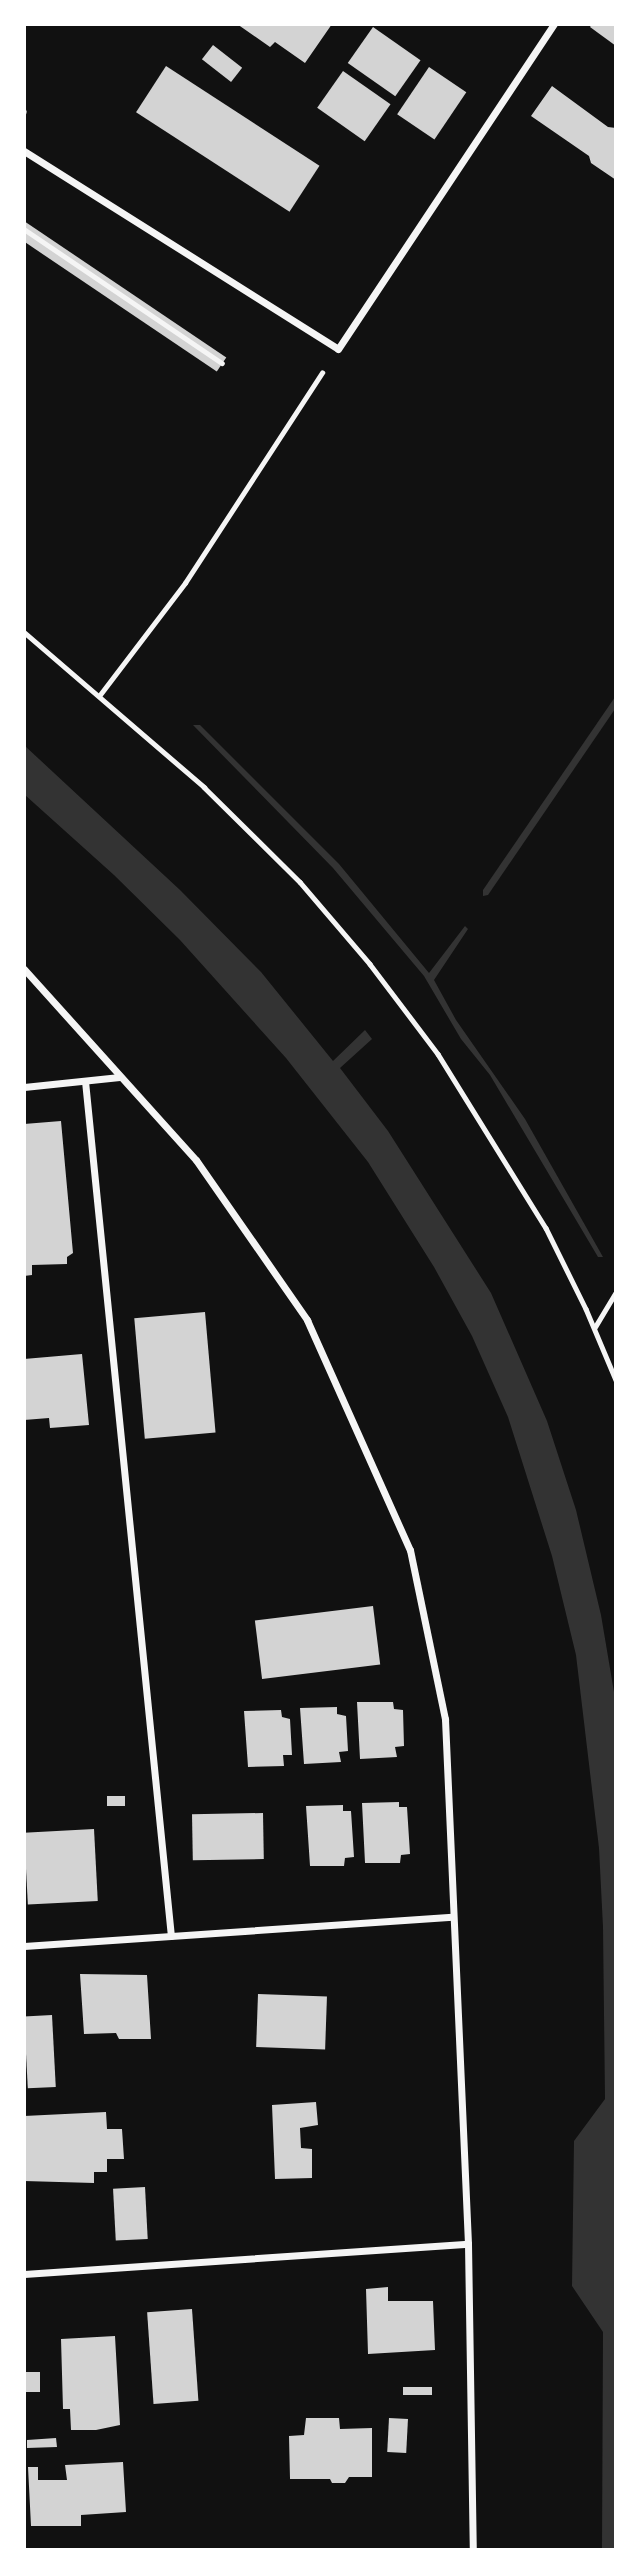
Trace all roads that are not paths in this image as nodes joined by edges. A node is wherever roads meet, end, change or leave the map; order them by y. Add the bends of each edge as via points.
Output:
1 (554, 24) edge
2 (24, 151) edge
3 (24, 969) edge
4 (119, 1077) junction
5 (85, 1081) junction
6 (24, 1087) edge
7 (452, 1917) junction
8 (171, 1936) junction
9 (24, 1946) edge
10 (468, 2244) junction
11 (24, 2274) edge
12 (473, 2550) edge

1 - 2 street via 338,349
3 - 4 street
4 - 5 street
4 - 7 street via 196,1160 307,1320 410,1550 445,1719
5 - 6 street
5 - 8 street
7 - 8 street
7 - 10 street
8 - 9 street
10 - 11 street
10 - 12 street

